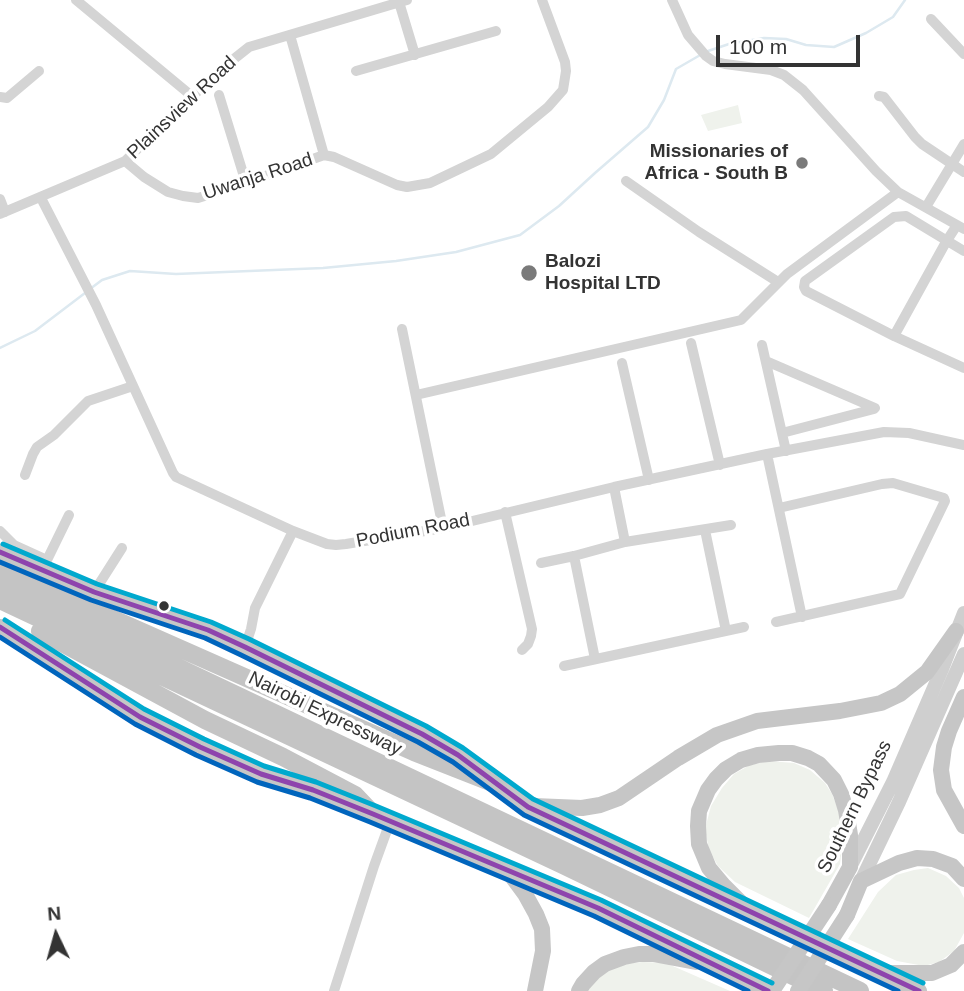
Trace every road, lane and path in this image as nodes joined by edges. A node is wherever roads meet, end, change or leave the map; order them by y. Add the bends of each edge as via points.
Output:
1 (76, 0) edge
2 (542, 0) edge
3 (672, 0) edge
4 (403, 1) edge
5 (931, 19) dead end
6 (496, 32) dead end
7 (290, 35) junction
8 (964, 54) edge
9 (415, 55) junction
10 (38, 71) dead end
11 (356, 71) dead end
12 (219, 95) dead end
13 (879, 96) dead end
14 (0, 97) edge
15 (193, 97) junction
16 (964, 144) edge
17 (324, 155) junction
18 (125, 161) junction
19 (952, 165) junction
20 (964, 172) edge
21 (626, 181) dead end
22 (246, 183) junction
23 (898, 192) junction
24 (41, 198) junction
25 (0, 199) edge
26 (926, 207) junction
27 (3, 213) edge
28 (961, 227) edge
29 (946, 242) junction
30 (964, 251) edge
31 (778, 282) junction
32 (402, 329) dead end
33 (894, 336) junction
34 (691, 343) dead end
35 (762, 345) dead end
36 (766, 361) junction
37 (622, 363) dead end
38 (964, 367) edge
39 (133, 386) junction
40 (416, 394) junction
41 (782, 432) junction
42 (964, 445) edge
43 (786, 451) junction
44 (768, 454) junction
45 (720, 465) junction
46 (25, 475) dead end
47 (649, 480) junction
48 (614, 487) junction
49 (779, 508) junction
50 (505, 512) junction
51 (69, 515) dead end
52 (731, 525) dead end
53 (443, 528) junction
54 (705, 530) junction
55 (0, 531) edge
56 (293, 531) junction
57 (625, 542) junction
58 (122, 548) dead end
59 (0, 552) edge
60 (574, 556) junction
61 (541, 563) dead end
62 (43, 565) junction
63 (0, 569) edge
64 (0, 583) edge
65 (94, 592) junction
66 (0, 600) edge
67 (0, 606) edge
68 (964, 613) edge
69 (802, 617) junction
70 (776, 622) dead end
71 (744, 626) dead end
72 (0, 627) edge
73 (726, 631) junction
74 (956, 631) junction
75 (245, 647) junction
76 (522, 650) dead end
77 (964, 654) edge
78 (595, 659) junction
79 (564, 666) dead end
80 (964, 697) edge
81 (498, 785) junction
82 (412, 787) junction
83 (528, 807) junction
84 (373, 814) junction
85 (390, 822) junction
86 (964, 826) edge
87 (850, 867) junction
88 (508, 870) junction
89 (964, 879) edge
90 (861, 881) junction
91 (751, 912) junction
92 (964, 952) edge
93 (712, 964) junction
94 (879, 973) junction
95 (334, 991) edge
96 (535, 991) edge
97 (579, 991) edge
98 (770, 991) edge
99 (798, 991) edge
100 (824, 991) edge
101 (860, 991) edge
102 (919, 991) edge

1 - 15 street
2 - 17 street, Uwanja Road via 565,62 563,90 491,154 430,183 407,187
3 - 23 street via 688,35 706,56 725,64 771,70 795,82
4 - 7 street, Plainsview Road
4 - 9 street
5 - 8 street
6 - 9 street
7 - 15 street, Plainsview Road via 244,50
7 - 17 street
9 - 11 street
10 - 14 street via 7,98
12 - 22 street
13 - 19 street via 922,145
15 - 18 street, Plainsview Road
16 - 19 street
17 - 22 street, Uwanja Road
18 - 22 street, Uwanja Road via 155,185 183,197 208,196
18 - 24 street, Plainsview Road
19 - 20 street
19 - 26 street
21 - 31 street
23 - 26 street
23 - 31 street
24 - 27 street, Plainsview Road
24 - 39 street, Podium Road
25 - 27 street
26 - 28 street
28 - 29 street
29 - 30 street
29 - 33 street
29 - 33 street via 906,216 894,217 805,281 806,291
31 - 40 street via 736,322
32 - 40 street
33 - 38 street
34 - 45 street
35 - 36 street
36 - 41 street
36 - 41 street via 875,408
37 - 47 street
39 - 46 street via 88,401 37,447
39 - 56 street, Podium Road via 176,477
40 - 53 street
41 - 43 street
42 - 43 street, Podium Road via 884,432
43 - 44 street, Podium Road
44 - 45 street, Podium Road
44 - 49 street
45 - 47 street, Podium Road
47 - 48 street, Podium Road
48 - 50 street, Podium Road
48 - 57 street
49 - 69 street
49 - 69 street via 881,484 902,485 945,499 900,594
50 - 53 street, Podium Road
50 - 76 street via 531,629
51 - 62 street
52 - 54 street
53 - 56 street, Podium Road via 336,545
54 - 57 street
54 - 73 street
55 - 62 street
56 - 75 street via 255,608
57 - 60 street
58 - 65 street
59 - 62 highway
60 - 61 street
60 - 78 street
62 - 65 highway
63 - 81 highway
64 - 82 highway, Nairobi Expressway via 218,685
65 - 75 highway
66 - 82 highway, Nairobi Expressway
67 - 84 highway via 205,720 355,795
68 - 74 main road, Southern Bypass
69 - 70 street
71 - 73 street
72 - 84 highway via 141,717 200,747
73 - 78 street
74 - 83 highway via 927,672 880,703 757,721 717,735 619,798 600,805
74 - 87 main road, Southern Bypass via 893,782
75 - 81 highway via 422,734
77 - 90 main road, Southern Bypass
78 - 79 street
80 - 86 highway via 944,747 942,770 944,790
81 - 83 highway
82 - 100 highway, Nairobi Expressway
82 - 101 highway, Nairobi Expressway
83 - 91 highway
84 - 85 highway
85 - 88 highway
85 - 95 street
87 - 91 highway via 846,810 834,780 819,764 779,752 741,760 712,785 699,811 699,844 709,867
87 - 98 highway, Southern Bypass, bridge
88 - 93 highway
88 - 96 highway via 542,929
89 - 90 highway via 952,866 916,858
90 - 99 highway, Southern Bypass, bridge via 847,915
91 - 94 highway
92 - 94 highway via 951,965 932,973
93 - 97 highway via 653,954 624,957 594,972
93 - 98 highway
94 - 102 highway

